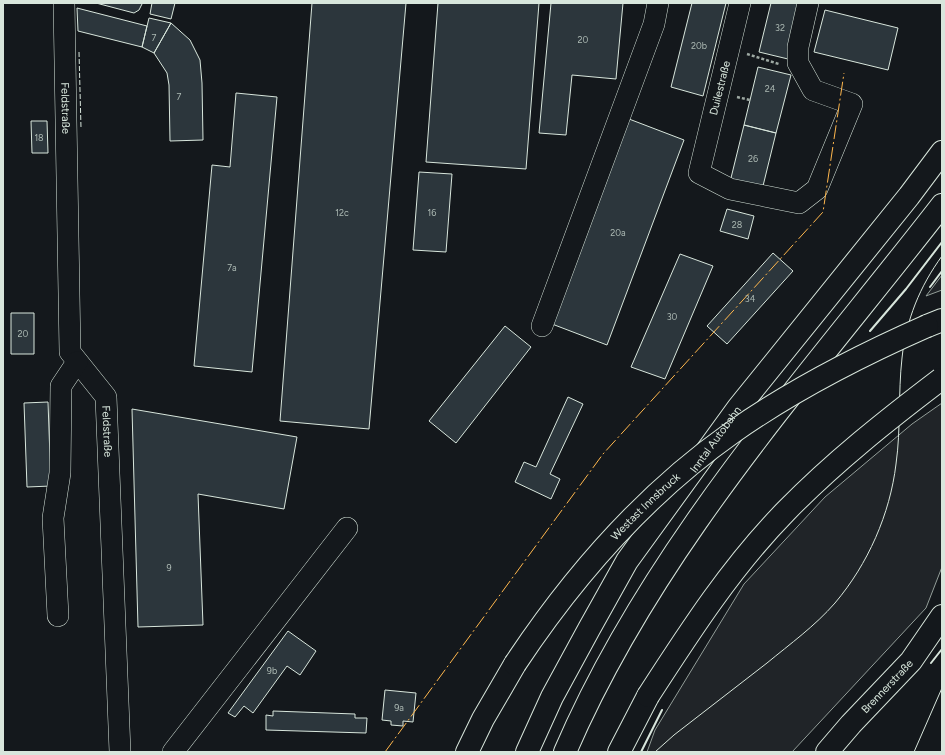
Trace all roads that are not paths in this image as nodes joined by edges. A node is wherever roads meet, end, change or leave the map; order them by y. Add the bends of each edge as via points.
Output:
1 (64, 3) edge
2 (658, 3) edge
3 (740, 3) edge
4 (808, 3) edge
5 (942, 152) edge
6 (942, 205) edge
7 (934, 323) edge
8 (542, 326) dead end
9 (77, 362) junction
10 (941, 379) edge
11 (347, 528) dead end
12 (58, 616) dead end
13 (942, 616) edge
14 (120, 752) edge
15 (173, 752) edge
16 (467, 752) edge
17 (528, 752) edge
18 (565, 752) edge
19 (619, 752) edge
20 (828, 752) edge

1 - 9 street, Feldstraße via 70,352
2 - 8 street via 654,24
3 - 4 street, Duilestraße via 699,173 730,189 799,203 817,189 852,104 813,90 798,62 798,47
5 - 17 main road, Inntal Autobahn via 738,408 627,561 556,690
6 - 18 main road via 762,432 716,495 658,580 616,648
7 - 16 main road, Westast Innsbruck, bridge via 862,356 775,405 733,432 668,484 632,518 565,593 515,664
9 - 12 street via 61,386 60,473 53,518
9 - 14 street, Feldstraße via 106,397
10 - 19 main road, bridge via 858,444 821,477 752,549 691,629 648,696
11 - 15 street
13 - 20 main road, Brennerstraße via 911,660

